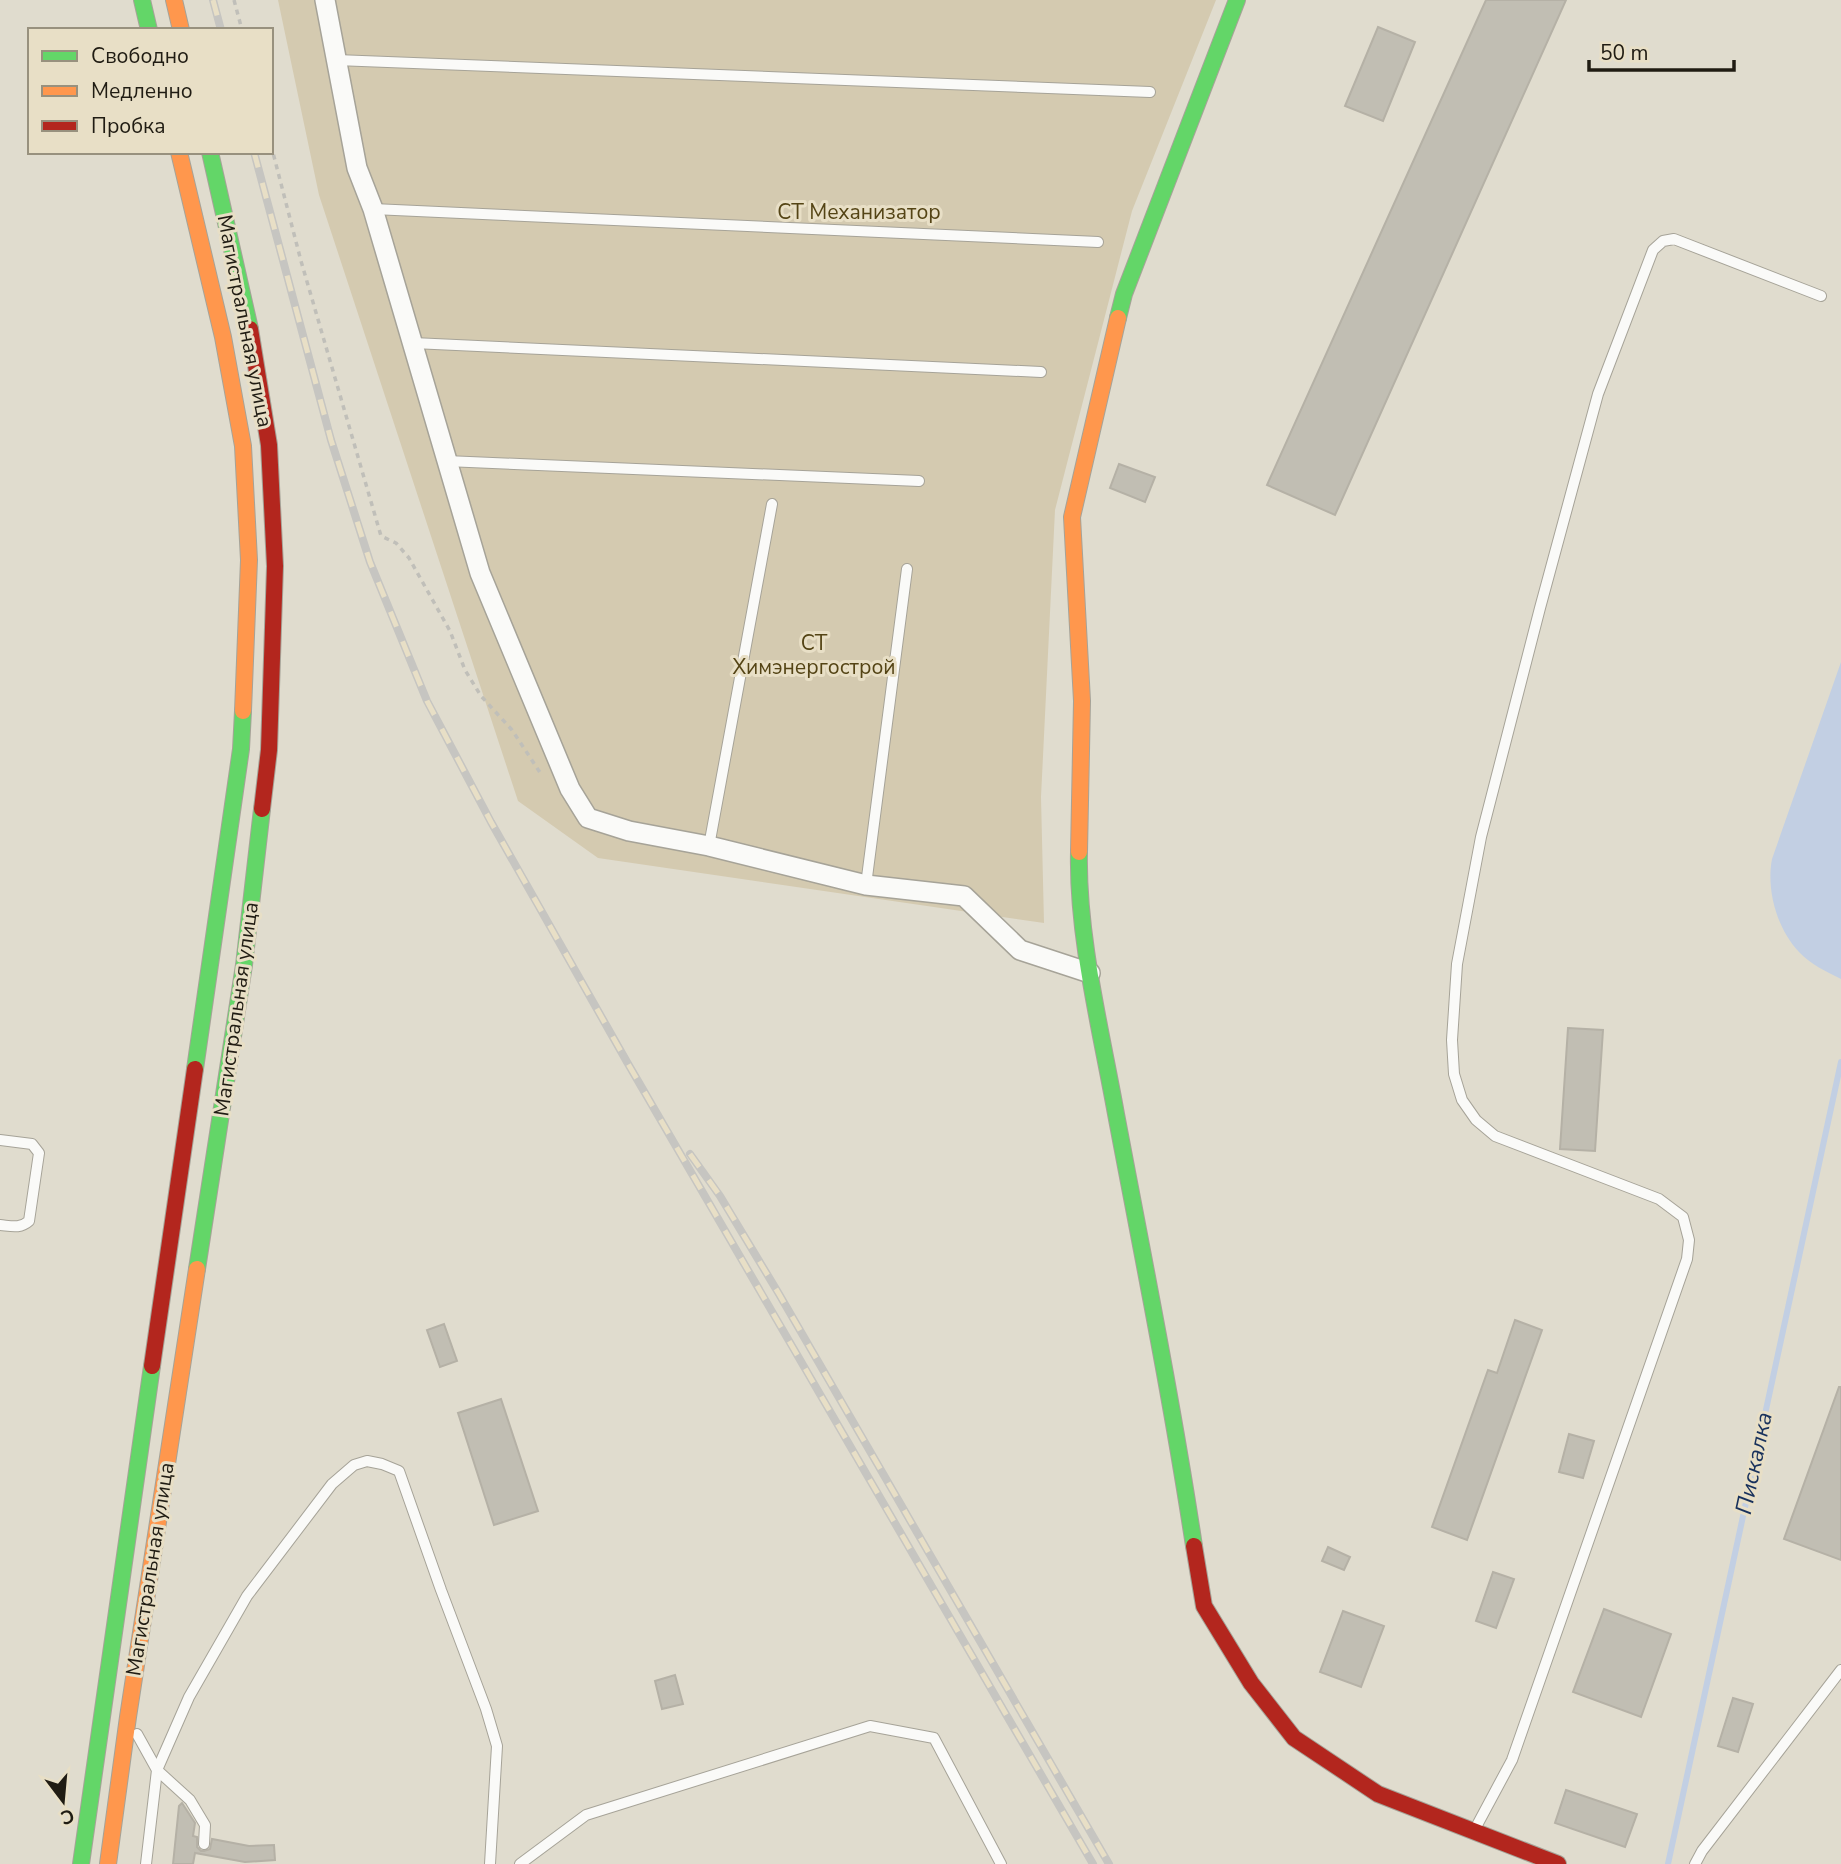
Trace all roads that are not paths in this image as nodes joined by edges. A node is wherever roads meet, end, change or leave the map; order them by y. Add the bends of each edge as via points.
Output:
1 (142, 0) edge
2 (174, 0) edge
3 (324, 0) edge
4 (1237, 0) edge
5 (149, 28) edge
6 (181, 28) edge
7 (335, 60) junction
8 (1150, 92) dead end
9 (179, 154) edge
10 (210, 154) edge
11 (373, 209) junction
12 (1098, 242) dead end
13 (1821, 296) dead end
14 (414, 343) junction
15 (1041, 372) dead end
16 (446, 461) junction
17 (919, 481) dead end
18 (772, 504) dead end
19 (907, 569) dead end
20 (709, 846) junction
21 (866, 885) junction
22 (1090, 973) junction
23 (0, 1140) edge
24 (0, 1225) edge
25 (1841, 1670) edge
26 (128, 1717) junction
27 (157, 1770) junction
28 (1474, 1832) junction
29 (204, 1844) dead end
30 (81, 1864) edge
31 (108, 1864) edge
32 (146, 1864) edge
33 (490, 1864) edge
34 (520, 1864) edge
35 (1001, 1864) edge
36 (1558, 1864) edge
37 (1695, 1864) edge

1 - 5 main road
2 - 6 main road
3 - 7 street
4 - 22 main road via 1124,294 1072,517 1082,701 1078,884
7 - 8 lane
7 - 11 street via 357,168
9 - 30 main road, Магистральная улица via 223,337 243,446 249,560 241,749
10 - 26 main road, Магистральная улица via 253,340 269,445 275,566 269,750 244,965
11 - 12 lane
11 - 14 street
13 - 28 lane via 1674,239 1653,250 1598,394 1481,837 1457,964 1452,1027 1454,1074 1462,1100 1495,1136 1659,1199 1683,1217 1689,1240 1687,1259 1512,1760
14 - 15 lane
14 - 16 street
16 - 17 lane
16 - 20 street via 480,573 570,789 588,818
18 - 20 lane
19 - 21 lane
20 - 21 street
21 - 22 street via 964,896 1020,950
22 - 28 main road via 1204,1606 1251,1683 1294,1738 1378,1794
23 - 24 lane via 32,1144 38,1153 29,1220 16,1227
25 - 37 lane
26 - 27 lane
26 - 31 main road, Магистральная улица
27 - 29 lane via 190,1800 205,1825
27 - 32 lane
27 - 33 lane via 190,1697 247,1596 332,1484 354,1465 367,1461 382,1464 399,1472 497,1746
28 - 36 main road
34 - 35 lane via 586,1815 870,1726 934,1738

